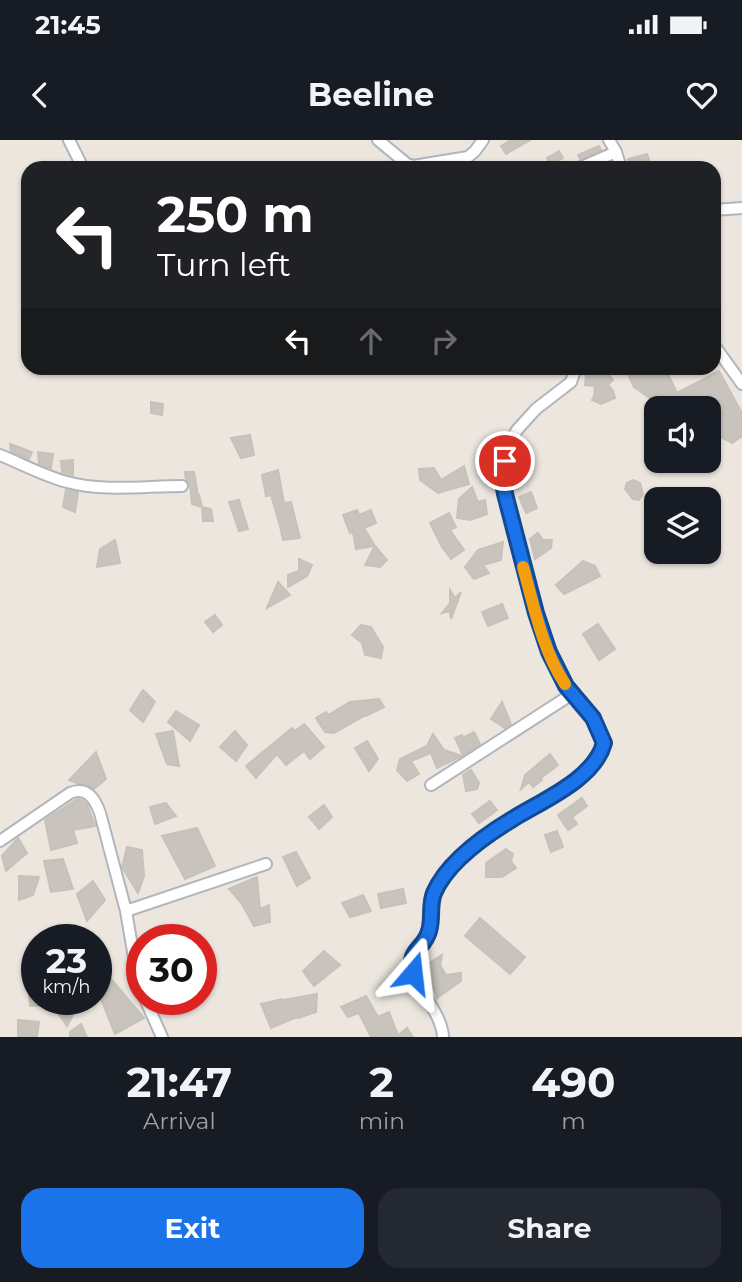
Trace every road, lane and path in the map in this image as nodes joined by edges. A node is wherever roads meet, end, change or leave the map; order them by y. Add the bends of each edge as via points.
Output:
1 (69, 140) edge
2 (378, 140) edge
3 (483, 140) edge
4 (609, 140) edge
5 (617, 152) junction
6 (80, 161) edge
7 (404, 161) edge
8 (443, 161) edge
9 (596, 161) edge
10 (619, 161) edge
11 (742, 208) edge
12 (721, 210) edge
13 (721, 355) edge
14 (573, 375) edge
15 (742, 384) edge
16 (0, 454) edge
17 (182, 486) dead end
18 (572, 694) junction
19 (430, 785) dead end
20 (0, 841) edge
21 (266, 864) dead end
22 (126, 911) junction
23 (128, 924) edge
24 (152, 1015) edge
25 (162, 1037) edge
26 (443, 1037) edge

1 - 6 street
2 - 7 street
3 - 8 street via 468,157
4 - 5 street
5 - 9 street
5 - 10 street
11 - 12 street
13 - 15 street
14 - 18 street via 517,430 502,477 542,634
16 - 17 street via 73,483
18 - 19 street
18 - 26 street via 600,732 604,743 597,760 474,846 434,894 430,930 411,965 439,1017
20 - 22 street via 70,793 87,793 100,813
21 - 22 street
22 - 23 street
24 - 25 street

